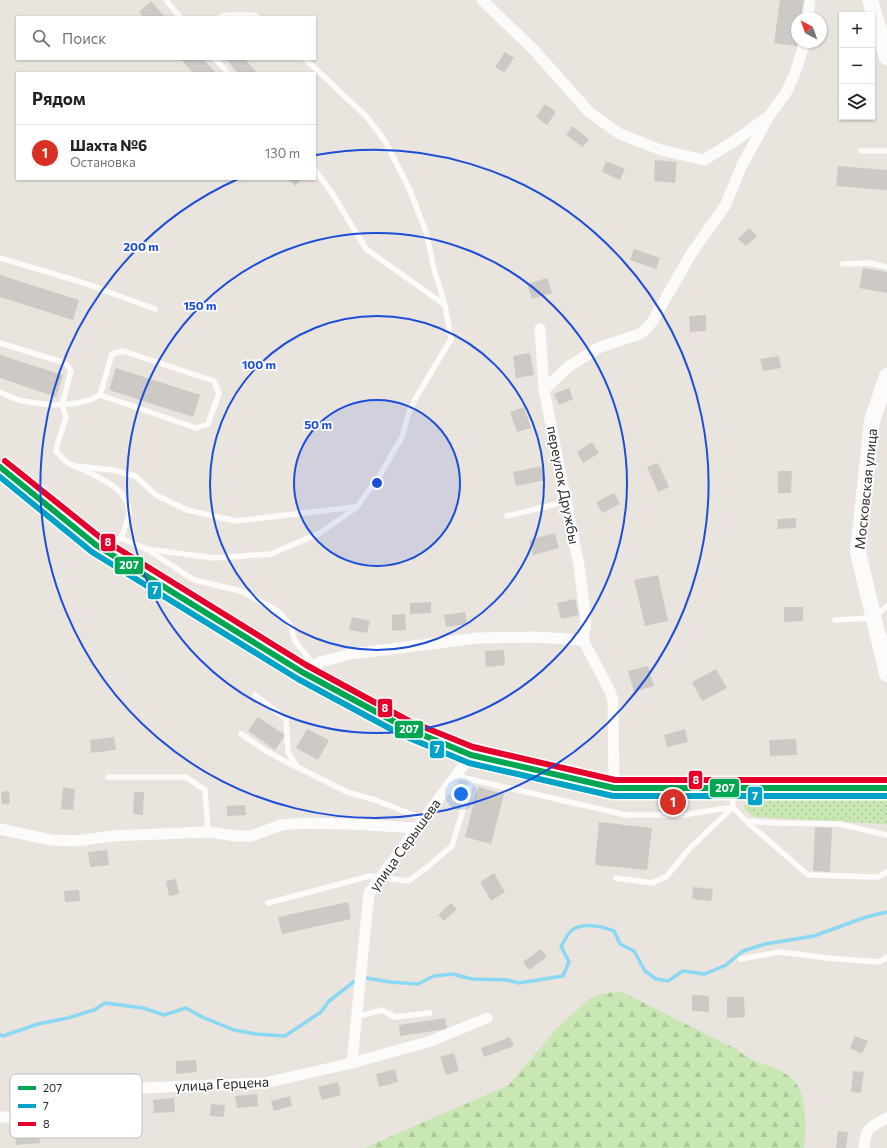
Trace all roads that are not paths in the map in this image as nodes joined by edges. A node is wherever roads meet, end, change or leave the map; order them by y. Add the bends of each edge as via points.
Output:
1 (166, 0) edge
2 (482, 0) edge
3 (810, 0) edge
4 (870, 0) edge
5 (809, 12) edge
6 (179, 16) edge
7 (224, 16) edge
8 (255, 16) edge
9 (803, 48) edge
10 (887, 57) edge
11 (216, 60) edge
12 (306, 60) edge
13 (227, 72) edge
14 (769, 116) junction
15 (861, 151) dead end
16 (887, 151) edge
17 (316, 171) edge
18 (0, 258) edge
19 (843, 264) dead end
20 (887, 267) edge
21 (445, 305) junction
22 (155, 309) dead end
23 (540, 329) dead end
24 (0, 342) edge
25 (887, 376) edge
26 (544, 390) junction
27 (0, 392) edge
28 (100, 395) junction
29 (62, 405) junction
30 (74, 466) junction
31 (0, 467) edge
32 (565, 502) junction
33 (357, 507) junction
34 (507, 516) dead end
35 (121, 538) junction
36 (96, 545) junction
37 (146, 549) junction
38 (887, 606) edge
39 (874, 618) junction
40 (835, 620) dead end
41 (584, 640) junction
42 (308, 668) junction
43 (887, 674) edge
44 (256, 695) dead end
45 (241, 734) dead end
46 (471, 755) junction
47 (297, 767) junction
48 (456, 776) junction
49 (108, 777) dead end
50 (472, 780) junction
51 (614, 788) junction
52 (732, 788) junction
53 (887, 788) edge
54 (733, 807) junction
55 (424, 819) junction
56 (746, 821) junction
57 (417, 828) junction
58 (0, 829) edge
59 (208, 832) junction
60 (887, 835) edge
61 (887, 872) edge
62 (380, 878) junction
63 (616, 878) dead end
64 (268, 903) dead end
65 (887, 956) edge
66 (740, 959) dead end
67 (430, 1014) dead end
68 (356, 1017) junction
69 (487, 1018) dead end
70 (352, 1064) junction
71 (142, 1088) edge
72 (887, 1118) edge
73 (864, 1148) edge

1 - 6 lane
2 - 14 street via 534,50 589,112 620,134 661,150 704,160
3 - 5 street
4 - 10 street
7 - 8 lane
9 - 14 street via 787,91
11 - 13 lane
12 - 21 lane via 367,117 385,141 409,188 426,232
14 - 26 street via 742,165 726,206 691,254 652,322 642,333 598,348 568,367
15 - 16 lane
17 - 21 lane via 366,249
18 - 22 lane via 84,283
19 - 20 lane via 870,263
21 - 33 lane via 451,338 409,412 402,437 380,475
23 - 26 street, переулок Дружбы
24 - 29 lane via 67,365 71,371
25 - 39 street, Московская улица via 872,421 858,552
26 - 32 street, переулок Дружбы
27 - 29 lane via 22,401
28 - 28 lane via 196,428 208,424 219,392 214,381 123,351 112,354
28 - 29 lane via 90,400
29 - 30 lane via 66,417 56,452
30 - 33 lane via 113,470 135,476 156,495 187,510 236,521
30 - 35 lane via 109,482 126,498 129,511
31 - 36 main road
32 - 34 lane
32 - 41 street, переулок Дружбы via 579,566 586,620
33 - 37 lane via 320,533 271,554 214,558
35 - 36 lane
35 - 37 lane
36 - 42 main road
37 - 42 lane via 194,580 241,591 278,612 291,626
38 - 39 lane
39 - 40 lane
39 - 43 street, Московская улица
41 - 42 street via 536,637 477,638 351,654
41 - 51 street via 613,701
42 - 46 main road via 406,728
44 - 47 lane via 286,719 288,752
45 - 47 lane
46 - 48 street, улица Серышева
46 - 51 main road
47 - 55 lane via 347,792
48 - 50 lane
48 - 55 street, улица Серышева
49 - 59 lane via 186,777 205,790
50 - 54 lane via 626,815 683,815
50 - 62 lane via 452,846 408,881
51 - 52 main road
52 - 53 main road
52 - 54 lane
54 - 56 lane
54 - 63 lane via 689,849 667,876 652,883
55 - 57 street, улица Серышева
56 - 60 lane via 840,824
56 - 61 lane via 808,874 878,877
57 - 59 street via 302,823 281,825 251,836
57 - 62 street, улица Серышева
58 - 59 street via 51,840 77,841 112,836
62 - 64 lane via 370,876
62 - 68 street, улица Серышева via 369,893
65 - 66 lane via 879,962 780,952
67 - 68 lane via 395,1017 382,1010
68 - 70 street, улица Серышева
69 - 70 street, улица Герцена via 431,1041
70 - 71 street, улица Герцена via 265,1083
72 - 73 street via 871,1126 864,1139

